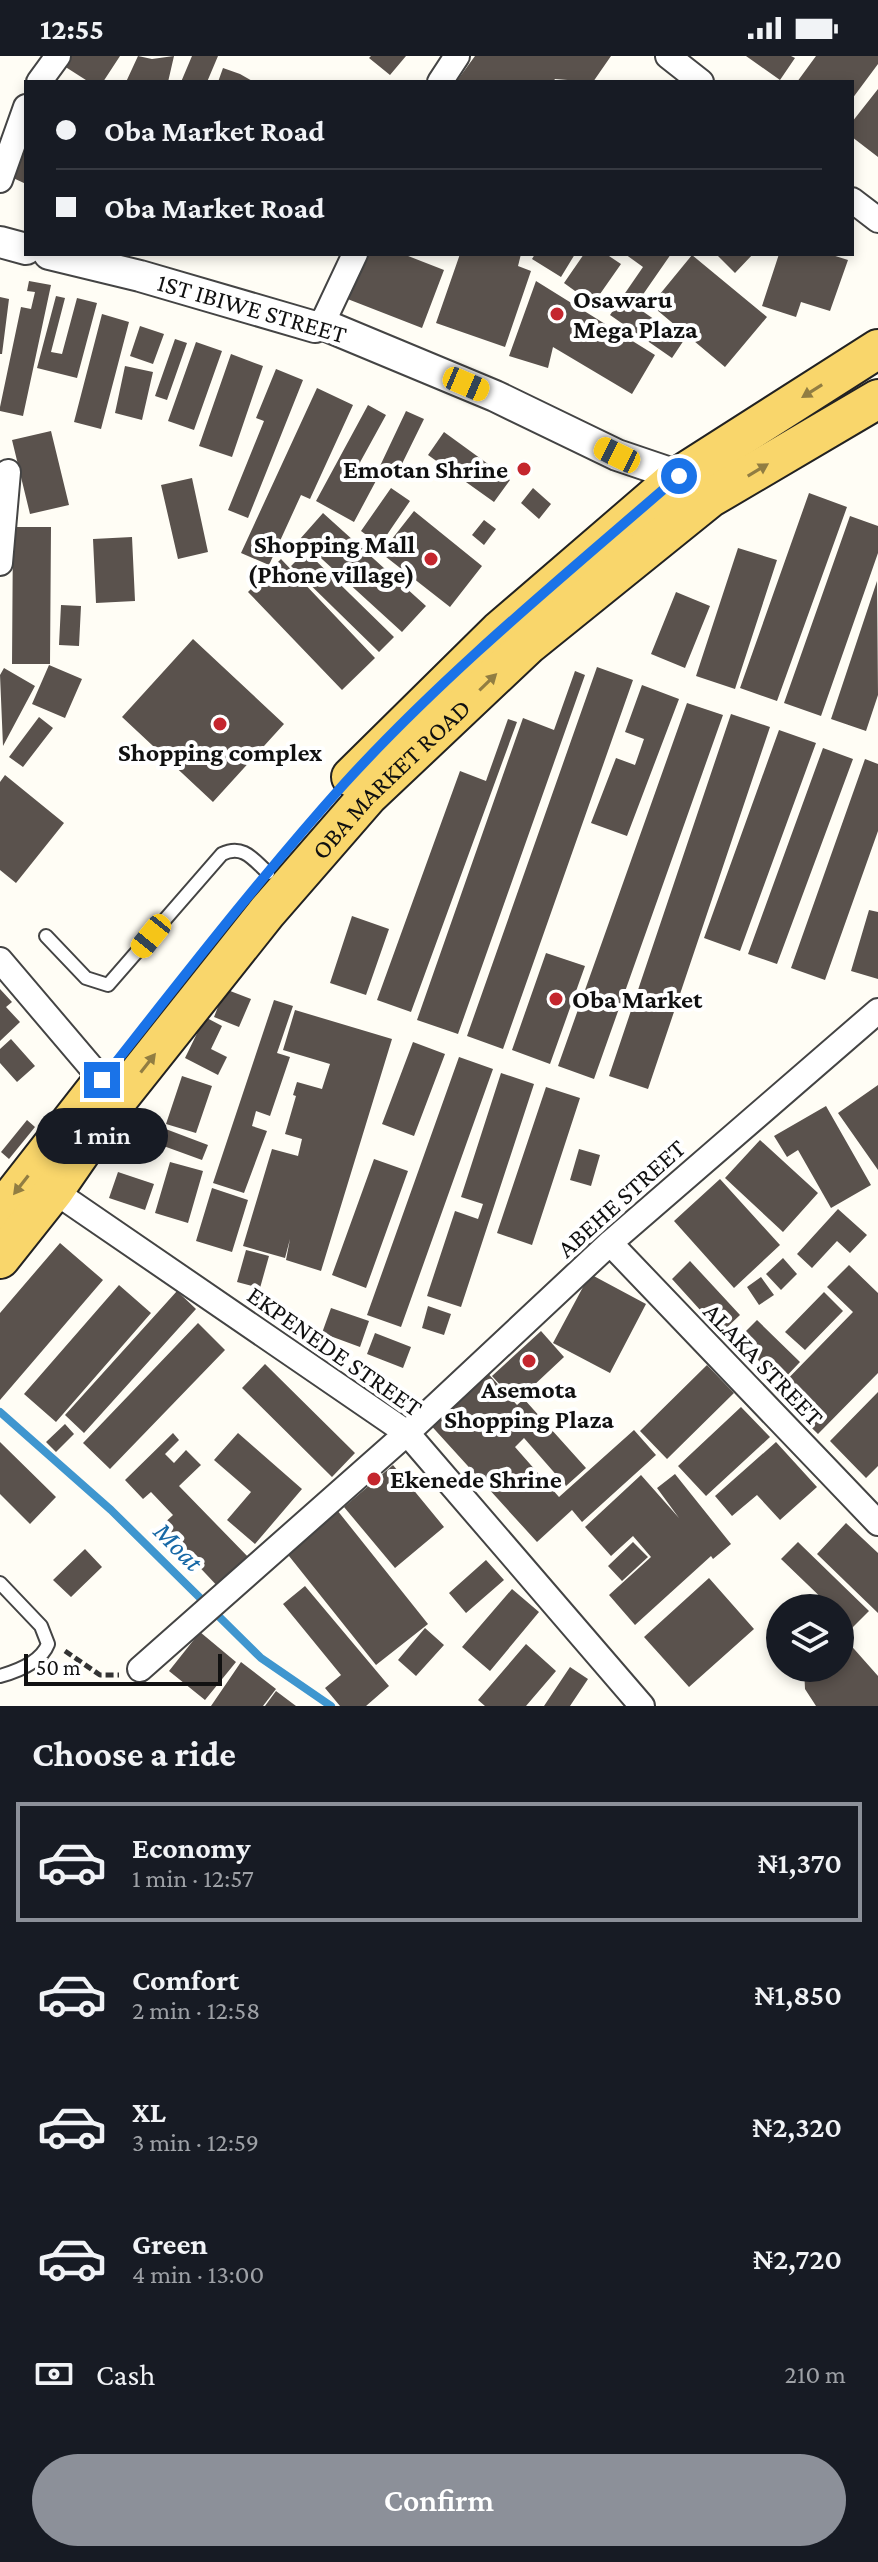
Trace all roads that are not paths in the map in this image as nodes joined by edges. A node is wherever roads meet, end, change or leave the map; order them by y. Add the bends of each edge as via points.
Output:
1 (58, 56) edge
2 (457, 56) edge
3 (668, 56) edge
4 (40, 80) edge
5 (441, 80) edge
6 (698, 80) edge
7 (24, 113) edge
8 (0, 180) edge
9 (854, 202) edge
10 (878, 220) edge
11 (0, 242) edge
12 (24, 248) edge
13 (57, 256) edge
14 (354, 256) edge
15 (322, 324) junction
16 (878, 349) edge
17 (878, 399) edge
18 (8, 472) dead end
19 (679, 476) junction
20 (710, 498) junction
21 (0, 563) edge
22 (268, 873) junction
23 (46, 936) dead end
24 (0, 960) edge
25 (878, 1011) edge
26 (102, 1080) junction
27 (54, 1191) junction
28 (0, 1212) edge
29 (610, 1243) junction
30 (0, 1259) edge
31 (407, 1433) junction
32 (878, 1523) edge
33 (0, 1583) edge
34 (140, 1669) road end
35 (0, 1676) edge
36 (642, 1706) edge

1 - 4 street
2 - 5 street
3 - 6 street
7 - 8 street
9 - 10 street
11 - 12 street
13 - 15 street, 1ST IBIWE STREET via 315,327
14 - 15 street
15 - 19 street, 1ST IBIWE STREET via 495,396 617,455
16 -> 19 main road, OBA MARKET ROAD
20 -> 17 main road, OBA MARKET ROAD
18 - 21 street
19 - 20 street, 1ST IBIWE STREET
19 - 22 main road, OBA MARKET ROAD via 499,631 346,782
27 -> 20 main road, OBA MARKET ROAD via 112,1107 368,796 528,645
22 - 23 lane via 243,851 233,848 222,854 108,985 86,978
22 - 26 main road, OBA MARKET ROAD
24 - 26 street
25 - 29 street, ABEHE STREET
26 -> 28 main road, OBA MARKET ROAD
27 - 30 main road, OBA MARKET ROAD
27 - 31 street, EKPENEDE STREET
29 - 31 street, ABEHE STREET
29 - 32 street, ALAKA STREET
31 - 34 street, ABEHE STREET
31 - 36 street, EKPENEDE STREET
33 - 35 lane via 46,1634 44,1653

